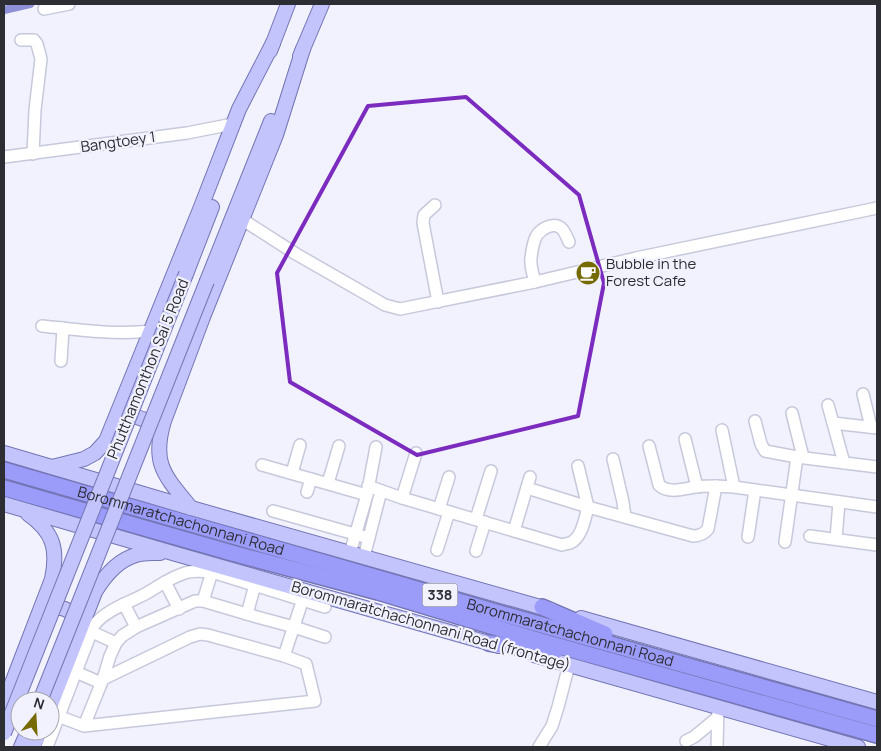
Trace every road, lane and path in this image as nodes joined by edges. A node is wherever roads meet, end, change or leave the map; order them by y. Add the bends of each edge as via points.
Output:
1 (69, 4) edge
2 (288, 4) edge
3 (322, 4) edge
4 (44, 9) dead end
5 (21, 40) dead end
6 (273, 43) junction
7 (303, 49) junction
8 (233, 124) junction
9 (33, 154) junction
10 (4, 157) edge
11 (434, 205) dead end
12 (877, 208) edge
13 (242, 220) junction
14 (569, 242) dead end
15 (535, 282) junction
16 (438, 302) junction
17 (42, 326) dead end
18 (63, 328) junction
19 (152, 331) junction
20 (61, 360) dead end
21 (128, 389) junction
22 (863, 394) dead end
23 (828, 405) dead end
24 (167, 412) junction
25 (792, 413) dead end
26 (756, 421) dead end
27 (833, 423) junction
28 (874, 428) edge
29 (722, 430) dead end
30 (685, 439) dead end
31 (300, 445) dead end
32 (339, 446) dead end
33 (649, 446) dead end
34 (376, 447) dead end
35 (416, 453) dead end
36 (4, 454) edge
37 (800, 457) junction
38 (614, 459) dead end
39 (844, 463) junction
40 (262, 465) dead end
41 (578, 466) dead end
42 (52, 467) junction
43 (877, 468) edge
44 (4, 470) edge
45 (491, 471) dead end
46 (292, 473) junction
47 (449, 477) dead end
48 (311, 479) junction
49 (328, 483) junction
50 (716, 486) junction
51 (697, 487) junction
52 (734, 487) junction
53 (4, 488) edge
54 (367, 490) junction
55 (755, 490) junction
56 (381, 491) junction
57 (307, 492) dead end
58 (792, 496) junction
59 (402, 498) junction
60 (839, 502) junction
61 (4, 504) edge
62 (588, 507) junction
63 (877, 507) edge
64 (18, 508) junction
65 (191, 508) junction
66 (444, 510) junction
67 (273, 511) dead end
68 (625, 518) junction
69 (480, 520) junction
70 (514, 531) junction
71 (356, 534) junction
72 (810, 536) dead end
73 (369, 538) junction
74 (748, 538) dead end
75 (836, 539) junction
76 (785, 542) dead end
77 (877, 545) edge
78 (437, 550) dead end
79 (476, 551) dead end
80 (350, 553) junction
81 (176, 554) junction
82 (364, 557) junction
83 (212, 572) junction
84 (165, 582) junction
85 (255, 585) junction
86 (304, 596) junction
87 (203, 601) junction
88 (124, 604) junction
89 (542, 607) junction
90 (325, 608) dead end
91 (40, 609) junction
92 (179, 609) junction
93 (247, 614) junction
94 (136, 627) junction
95 (294, 627) junction
96 (86, 632) junction
97 (325, 637) dead end
98 (116, 643) junction
99 (489, 643) junction
100 (284, 656) junction
101 (672, 662) junction
102 (569, 665) junction
103 (76, 672) junction
104 (673, 677) junction
105 (102, 681) junction
106 (44, 691) edge
107 (60, 695) edge
108 (60, 700) edge
109 (877, 702) edge
110 (4, 704) edge
111 (718, 712) junction
112 (60, 715) edge
113 (877, 719) edge
114 (84, 726) junction
115 (4, 733) edge
116 (877, 735) edge
117 (686, 741) dead end
118 (539, 747) edge
119 (717, 747) edge
120 (858, 747) edge

1 - 4 street
2 - 6 main road, Phutthamonthon Sai 5 Road
3 - 7 main road, Phutthamonthon Sai 5 Road
5 - 9 street via 34,40 41,59
6 - 8 main road
6 - 115 main road, Phutthamonthon Sai 5 Road, bridge via 186,274
7 - 13 main road via 276,135
7 - 106 main road, Phutthamonthon Sai 5 Road, bridge via 271,120
8 - 9 street, Bangtoey 1
8 - 19 main road
9 - 10 street, Bangtoey 1
11 - 16 street via 424,215 423,223
12 - 15 street
13 - 16 street via 385,305 400,310
13 - 24 main road
14 - 15 street via 561,228 548,226 541,230 531,257
15 - 16 street
17 - 18 street
18 - 19 street via 116,333
18 - 20 street
19 - 21 main road
21 - 24 main road via 130,410 135,415 158,421
21 - 42 main road via 106,441 84,459
22 - 28 street
23 - 27 street
24 - 65 main road via 159,437 162,469
25 - 37 street
26 - 37 street via 760,444 765,451
27 - 28 street
27 - 39 street
29 - 52 street
30 - 51 street
31 - 46 street
32 - 49 street
33 - 51 street via 662,488 680,490
34 - 54 street
35 - 59 street
36 - 42 main road, 338
37 - 39 street
37 - 58 street
38 - 68 street
39 - 43 street
40 - 46 street
41 - 62 street
42 - 65 main road, 338
44 - 101 highway, Borommaratchachonnani Road / 338
45 - 69 street
46 - 48 street
47 - 66 street
48 - 49 street
48 - 57 street
49 - 54 street
50 - 51 street
50 - 52 street
50 - 68 street via 708,529 699,536
52 - 55 street
53 - 104 highway, Borommaratchachonnani Road / 338
54 - 56 street
54 - 71 street
55 - 58 street
55 - 74 street
56 - 59 street
56 - 73 street
58 - 60 street
58 - 76 street
59 - 66 street
60 - 63 street
60 - 75 street
61 - 64 main road, Borommaratchachonnani Road (frontage) / 338
62 - 68 street
62 - 70 street via 580,533 570,543 562,545
62 - 70 street via 528,482
64 - 81 main road, Borommaratchachonnani Road (frontage) / 338
64 - 91 main road via 46,529 55,551 52,579
65 - 80 main road, 338
66 - 69 street
66 - 78 street
67 - 71 street
69 - 70 street
69 - 79 street
71 - 73 street
71 - 80 street
72 - 75 street
73 - 82 street
75 - 77 street
80 - 82 main road, 338
81 - 86 main road, Borommaratchachonnani Road (frontage) / 338
81 - 96 main road via 149,553 124,560 103,579 95,592
82 - 89 main road, 338
83 - 84 street via 184,573
83 - 85 street
83 - 87 street
84 - 88 street
84 - 92 street
85 - 86 street
85 - 93 street
86 - 90 street
86 - 95 street
86 - 99 main road, Borommaratchachonnani Road (frontage) / 338
87 - 92 street via 195,601
87 - 93 street
88 - 94 street
88 - 96 street via 107,613
89 - 101 highway
89 - 109 main road, 338
91 - 96 main road via 59,606 66,609
91 - 110 main road
92 - 94 street
93 - 95 street
94 - 98 street
95 - 97 street
95 - 100 street
96 - 98 street
96 - 103 street
96 - 107 main road
98 - 105 street
99 - 102 main road, Borommaratchachonnani Road (frontage) / 338
99 - 104 highway via 565,654
100 - 105 street via 200,634
100 - 114 street via 306,664 315,701
101 - 113 highway, Borommaratchachonnani Road / 338
102 - 111 main road, Borommaratchachonnani Road (frontage) / 338
102 - 118 street via 552,726
103 - 105 street
103 - 108 street
104 - 116 highway, Borommaratchachonnani Road / 338
105 - 114 street
111 - 117 street
111 - 119 street
111 - 120 main road, Borommaratchachonnani Road (frontage) / 338
112 - 114 street

